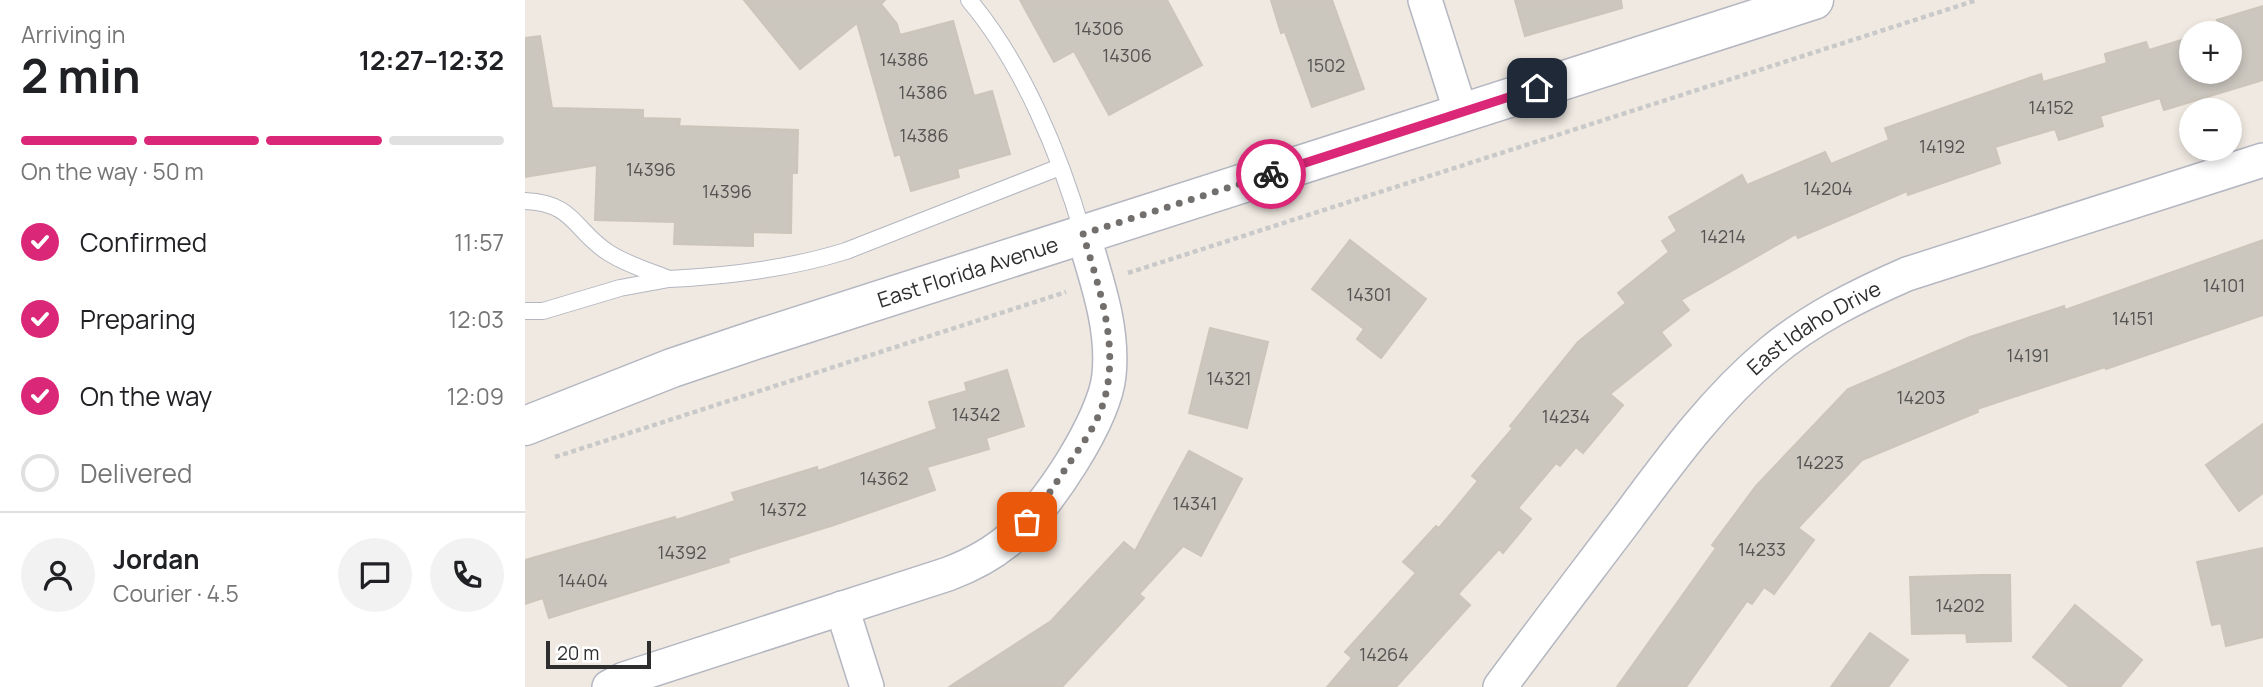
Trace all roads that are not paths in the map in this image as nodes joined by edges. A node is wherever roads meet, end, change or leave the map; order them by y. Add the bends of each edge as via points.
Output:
1 (969, 0) edge
2 (1425, 0) edge
3 (1814, 0) edge
4 (1461, 113) junction
5 (2263, 160) edge
6 (1060, 167) junction
7 (525, 201) edge
8 (1083, 234) junction
9 (669, 279) junction
10 (525, 311) edge
11 (525, 426) edge
12 (842, 608) junction
13 (609, 687) edge
14 (867, 687) edge
15 (1500, 687) edge

1 - 6 lane via 1015,68
2 - 4 street
3 - 4 street, East Florida Avenue
4 - 8 street, East Florida Avenue
5 - 15 street, East Idaho Drive via 1907,274 1814,321 1733,387 1686,439
6 - 8 lane
6 - 9 lane via 815,261 728,276
7 - 9 lane via 564,210 607,252
8 - 11 street, East Florida Avenue via 672,368
8 - 12 street via 1110,351 1103,404 1091,431 1039,508 994,552 948,574
9 - 10 lane via 543,311
12 - 13 street
12 - 14 street

